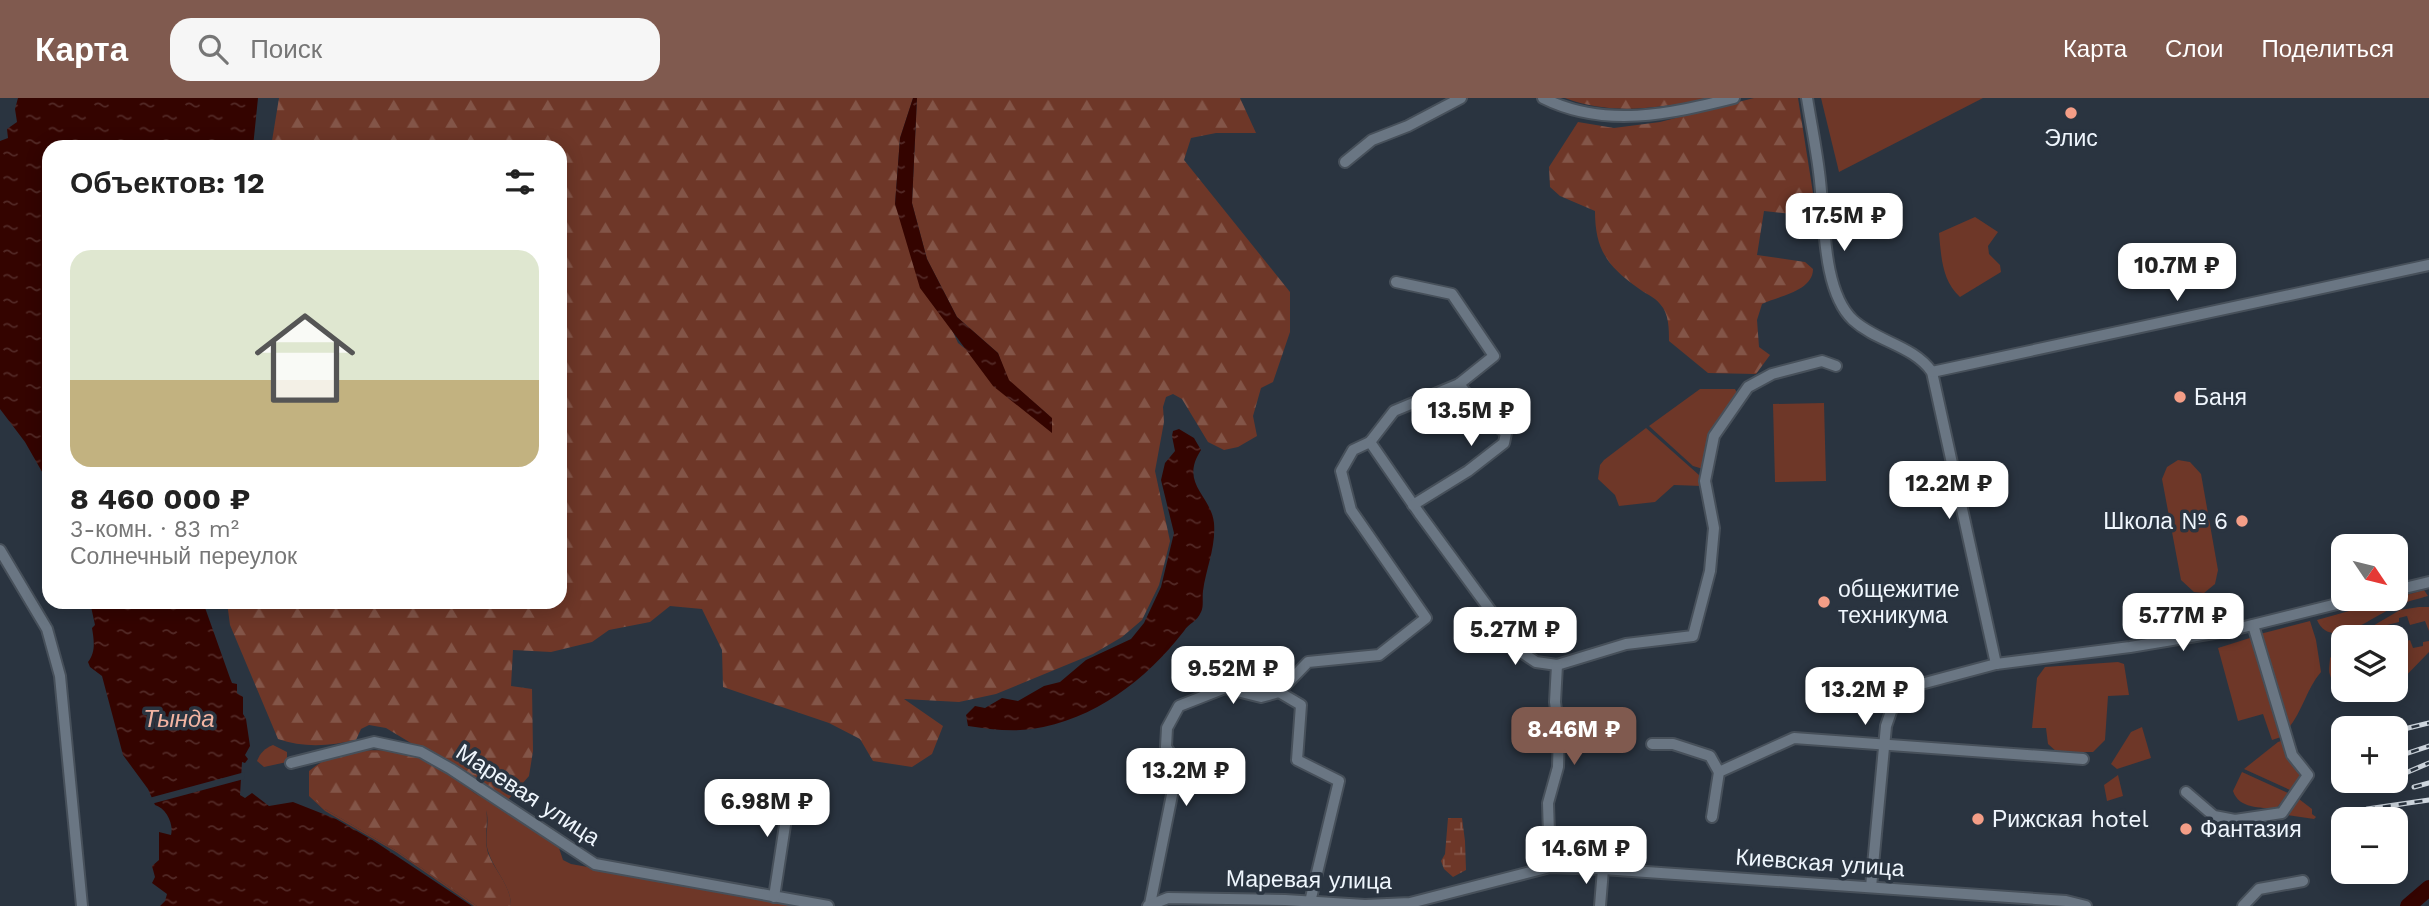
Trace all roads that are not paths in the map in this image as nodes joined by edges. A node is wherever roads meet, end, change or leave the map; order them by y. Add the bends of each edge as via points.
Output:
1 (1461, 98) edge
2 (1543, 98) edge
3 (1734, 98) edge
4 (1807, 98) edge
5 (1345, 162) dead end
6 (2429, 265) edge
7 (1396, 282) dead end
8 (1836, 366) dead end
9 (1932, 372) junction
10 (1459, 384) junction
11 (1370, 442) junction
12 (1413, 505) junction
13 (0, 550) edge
14 (2429, 582) edge
15 (2408, 587) edge
16 (2331, 606) edge
17 (2253, 625) junction
18 (1996, 664) junction
19 (1557, 665) junction
20 (1279, 692) junction
21 (1652, 744) dead end
22 (1884, 745) junction
23 (2083, 759) dead end
24 (291, 763) dead end
25 (1719, 772) junction
26 (791, 786) dead end
27 (2186, 792) dead end
28 (1712, 817) dead end
29 (1550, 867) junction
30 (1603, 869) junction
31 (2304, 881) dead end
32 (1871, 887) junction
33 (774, 897) junction
34 (1311, 902) junction
35 (1149, 905) edge
36 (82, 906) edge
37 (828, 906) edge
38 (1600, 906) edge
39 (2086, 906) edge
40 (2243, 906) edge

1 - 5 street via 1372,140
2 - 3 street via 1563,108 1600,116 1648,115
4 - 9 street via 1835,294 1852,319 1917,356
6 - 9 street
7 - 10 street via 1452,294 1494,356
8 - 19 street via 1822,361 1772,374 1748,387 1714,436 1705,481 1714,528 1710,570 1693,636 1626,644
9 - 18 street
10 - 11 street via 1394,411
10 - 12 street via 1484,416 1506,433 1504,443
11 - 12 street
11 - 20 street via 1353,450 1341,471 1351,510 1426,618 1379,655 1308,662
12 - 19 street via 1521,652 1536,662
13 - 36 street via 47,629 60,676
14 - 15 street
16 - 17 street
17 - 18 street
17 - 27 street via 2292,755 2308,775 2282,813 2235,820 2214,816
18 - 22 street via 1906,688 1890,711
19 - 29 street via 1558,767 1548,803
20 - 34 street via 1301,705 1297,760 1339,781
20 - 35 street via 1261,697 1225,688 1179,706 1167,728 1166,747 1178,765
21 - 25 street via 1673,744 1710,756
22 - 23 street
22 - 25 street via 1794,738
22 - 32 street
24 - 33 street, Маревая улица via 374,742 421,752 595,864
25 - 28 street
26 - 33 street
29 - 30 street, Киевская улица
29 - 34 street, Маревая улица via 1410,903
30 - 32 street, Киевская улица
30 - 38 street
31 - 40 street via 2259,889
32 - 39 street, Киевская улица
33 - 37 street, Маревая улица
34 - 35 street, Маревая улица via 1168,898

